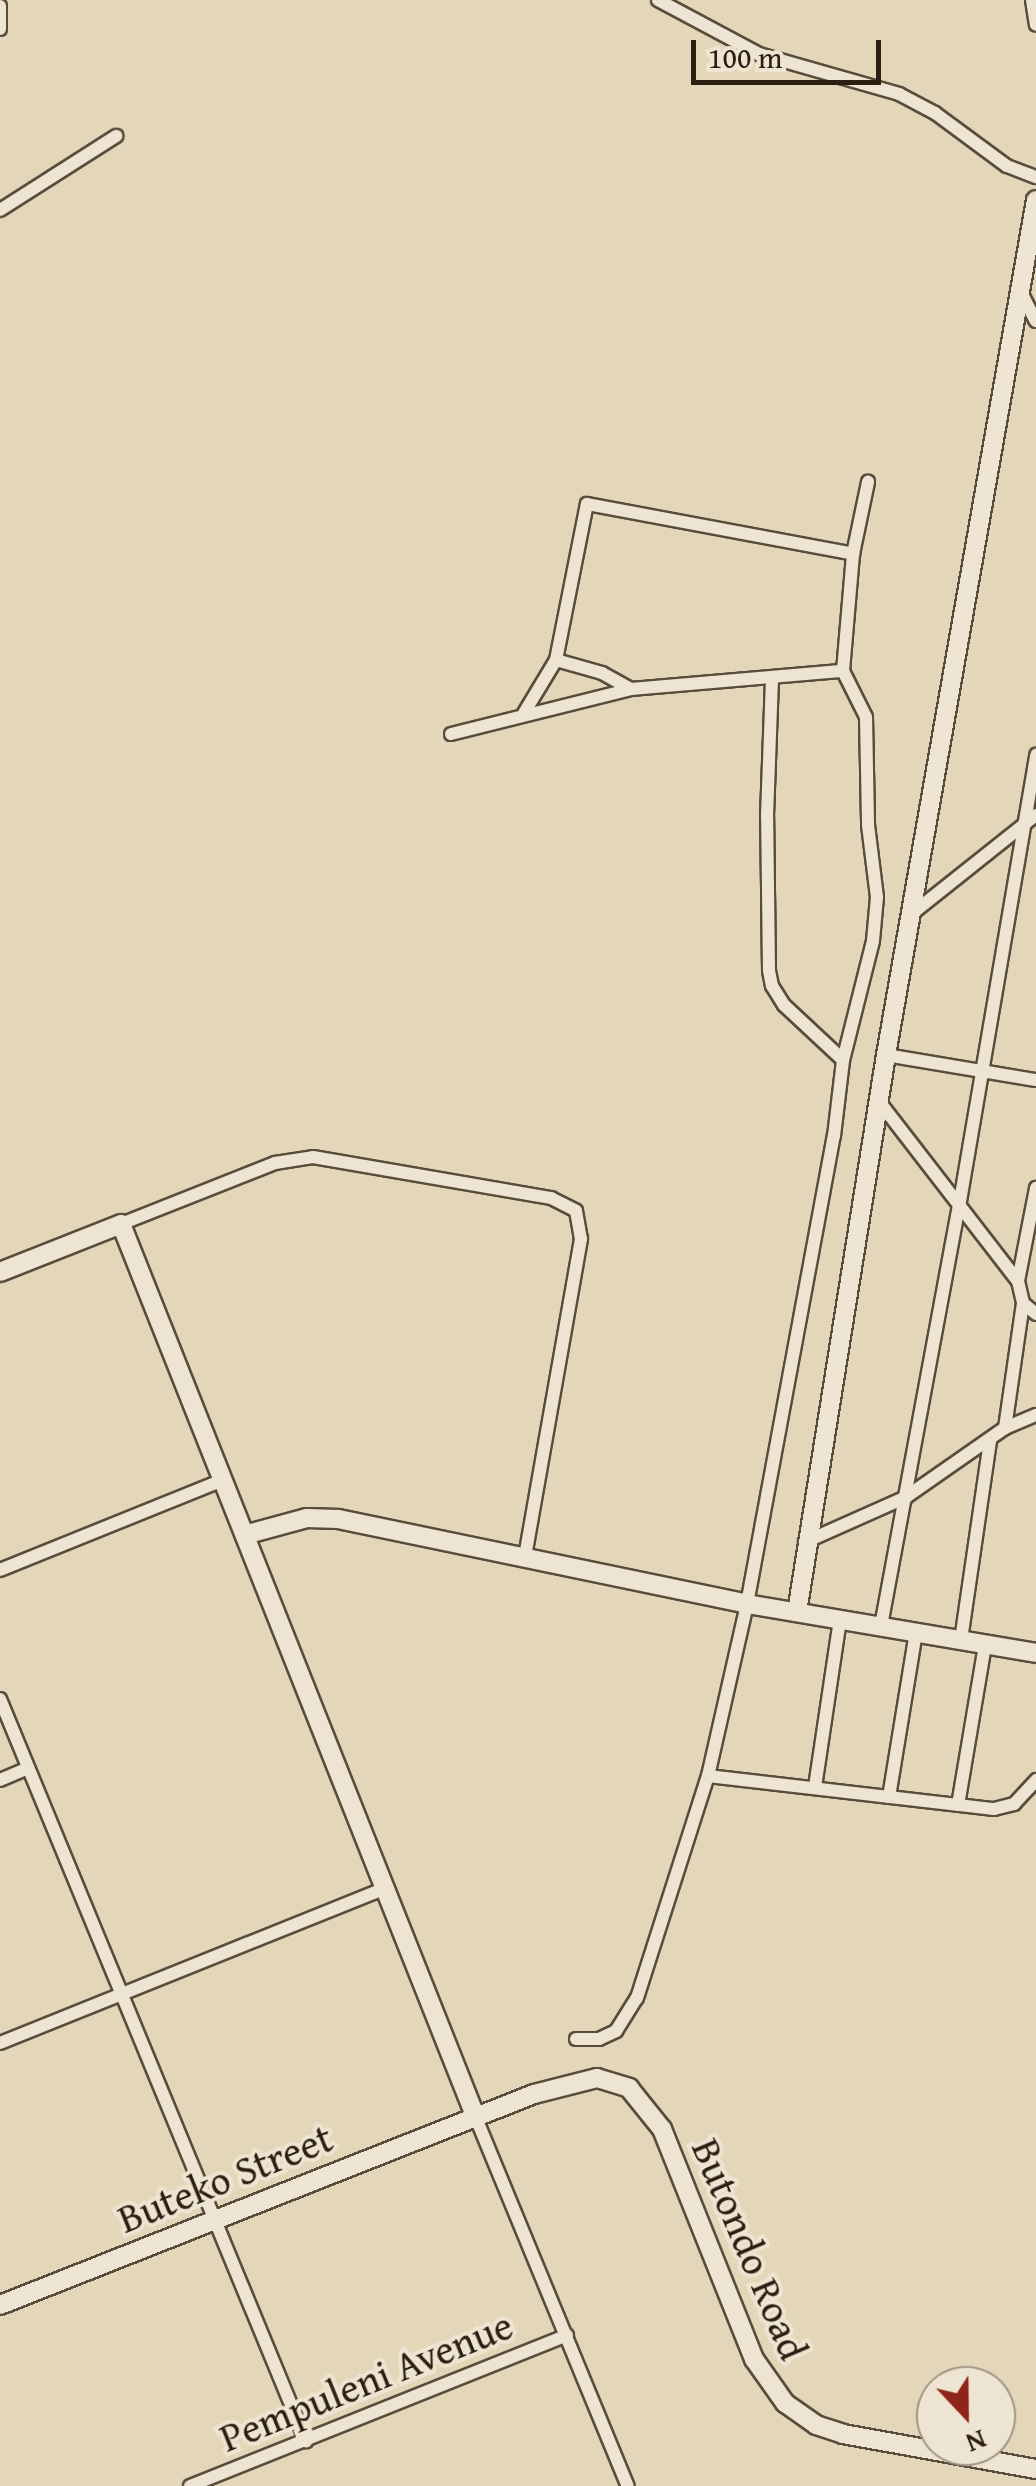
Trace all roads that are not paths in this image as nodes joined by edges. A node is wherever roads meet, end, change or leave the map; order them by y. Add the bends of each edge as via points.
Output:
1 (658, 0) edge
2 (1032, 0) edge
3 (0, 6) edge
4 (1036, 25) edge
5 (0, 29) edge
6 (116, 136) dead end
7 (1036, 177) edge
8 (1036, 200) edge
9 (0, 210) edge
10 (1022, 296) junction
11 (1036, 321) edge
12 (868, 482) dead end
13 (853, 554) junction
14 (556, 660) junction
15 (843, 671) junction
16 (772, 678) junction
17 (632, 689) junction
18 (524, 713) junction
19 (451, 734) dead end
20 (1036, 755) edge
21 (1036, 814) edge
22 (1021, 828) junction
23 (914, 912) junction
24 (886, 1056) junction
25 (843, 1060) junction
26 (980, 1071) junction
27 (1036, 1080) edge
28 (880, 1104) junction
29 (1036, 1188) edge
30 (959, 1207) junction
31 (121, 1224) junction
32 (0, 1272) edge
33 (1018, 1281) junction
34 (1023, 1303) junction
35 (1036, 1314) edge
36 (1036, 1415) edge
37 (1005, 1428) junction
38 (990, 1440) junction
39 (223, 1480) junction
40 (906, 1497) junction
41 (248, 1534) junction
42 (805, 1542) junction
43 (524, 1555) junction
44 (0, 1570) edge
45 (746, 1604) junction
46 (797, 1612) junction
47 (840, 1619) junction
48 (881, 1626) junction
49 (916, 1633) junction
50 (961, 1640) junction
51 (985, 1645) junction
52 (1035, 1647) edge
53 (0, 1699) edge
54 (28, 1768) junction
55 (708, 1776) junction
56 (0, 1780) edge
57 (1036, 1780) edge
58 (815, 1787) junction
59 (889, 1797) junction
60 (958, 1805) junction
61 (384, 1890) junction
62 (120, 1994) junction
63 (576, 2039) dead end
64 (0, 2043) edge
65 (476, 2118) junction
66 (214, 2218) junction
67 (0, 2305) edge
68 (566, 2335) junction
69 (306, 2441) junction
70 (1036, 2469) edge
71 (190, 2486) edge
72 (628, 2486) edge

1 - 7 street via 759,54 898,94 1006,166
2 - 4 street
3 - 5 street
6 - 9 street
8 - 10 street
10 - 11 street
10 - 23 street
12 - 13 street
13 - 14 street via 588,504
13 - 15 street
14 - 17 street
14 - 18 street
15 - 16 street
15 - 25 street via 867,722 877,897 873,941
16 - 17 street
16 - 25 street via 772,986
17 - 18 street
18 - 19 street
20 - 22 street
21 - 22 street
22 - 23 street
22 - 26 street
23 - 24 street
24 - 26 street
24 - 28 street
25 - 45 street via 822,1210
26 - 27 street
26 - 30 street
28 - 30 street
28 - 42 street
29 - 33 street
30 - 33 street
30 - 40 street
31 - 32 street
31 - 39 street
31 - 43 street via 249,1172 312,1157 550,1198 576,1211 581,1239
33 - 34 street
34 - 35 street
34 - 37 street
36 - 37 street
37 - 38 street
38 - 40 street
38 - 50 street
39 - 41 street
39 - 44 street
40 - 42 street
40 - 48 street
41 - 43 street via 308,1518 338,1519
41 - 61 street
42 - 46 street
43 - 45 street
45 - 46 street
45 - 55 street
46 - 47 street
47 - 48 street
47 - 58 street
48 - 49 street
49 - 50 street
49 - 59 street
50 - 51 street
51 - 52 street
51 - 60 street
53 - 54 street
54 - 56 street
54 - 62 street
55 - 58 street
55 - 63 street via 638,1998 616,2030
57 - 60 street via 1005,1808
58 - 59 street
59 - 60 street
61 - 62 street
61 - 65 street
62 - 64 street
62 - 66 street
65 - 66 street, Buteko Street
65 - 68 street
65 - 70 street, Butondo Road via 580,2080 629,2088 662,2129 754,2359 785,2403 843,2434
66 - 67 street, Buteko Street
66 - 69 street
68 - 69 street, Pempuleni Avenue
68 - 72 street
69 - 71 street, Pempuleni Avenue

